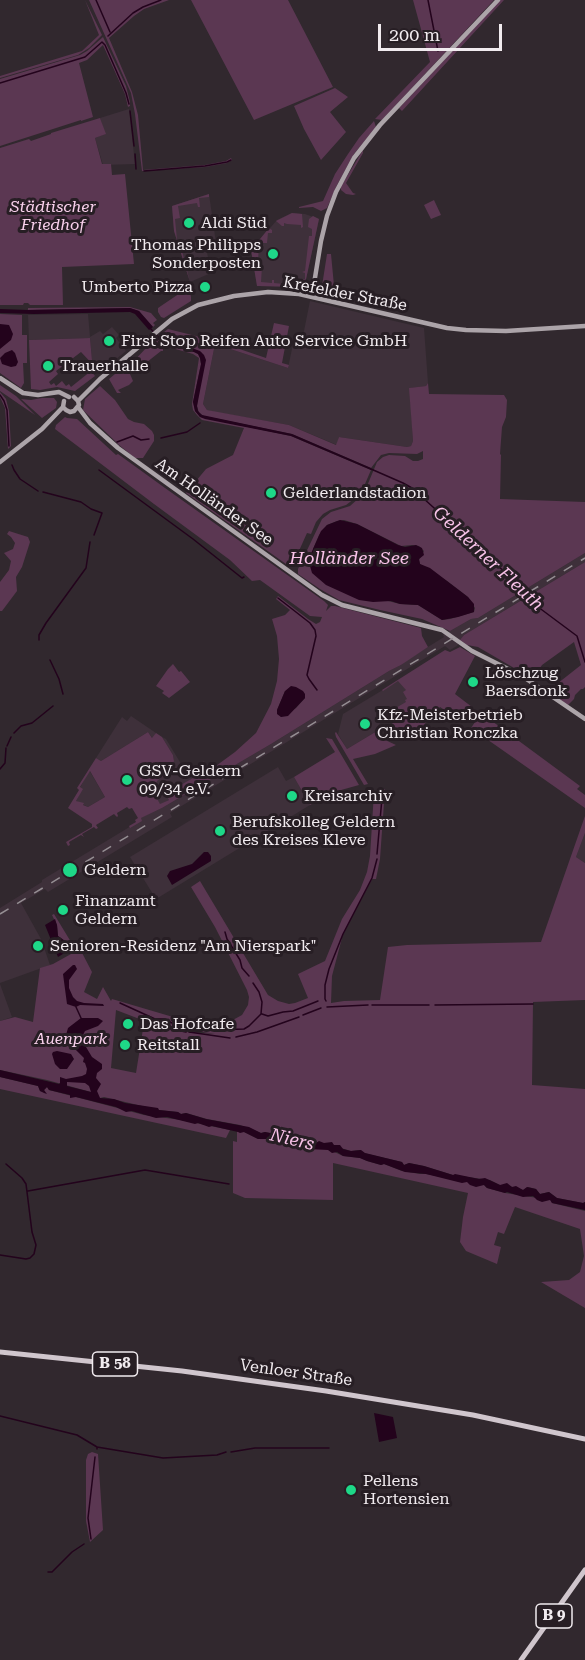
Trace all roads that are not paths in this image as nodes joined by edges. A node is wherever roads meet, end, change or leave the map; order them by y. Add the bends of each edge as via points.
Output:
1 (498, 0) edge
2 (312, 296) junction
3 (585, 326) edge
4 (0, 378) edge
5 (51, 393) junction
6 (75, 403) junction
7 (65, 406) junction
8 (0, 462) edge
9 (585, 719) edge
10 (0, 1352) edge
11 (585, 1439) edge
12 (585, 1570) edge
13 (520, 1660) edge

1 - 2 main road via 380,125 354,158 327,216
2 - 3 main road, Krefelder Straße via 466,330
2 - 6 main road, Krefelder Straße via 268,292 227,297 190,309 159,329
4 - 5 main road via 23,393
5 - 6 main road via 61,392
5 - 7 main road
6 - 7 main road
6 - 7 main road, Krefelder Straße
6 - 9 main road, Am Holländer See via 90,423 130,457 322,595 342,604 445,631
7 - 8 main road, Krefelder Straße
10 - 11 main road, Venloer Straße / B 58 via 326,1391 483,1416
12 - 13 main road, B 9

